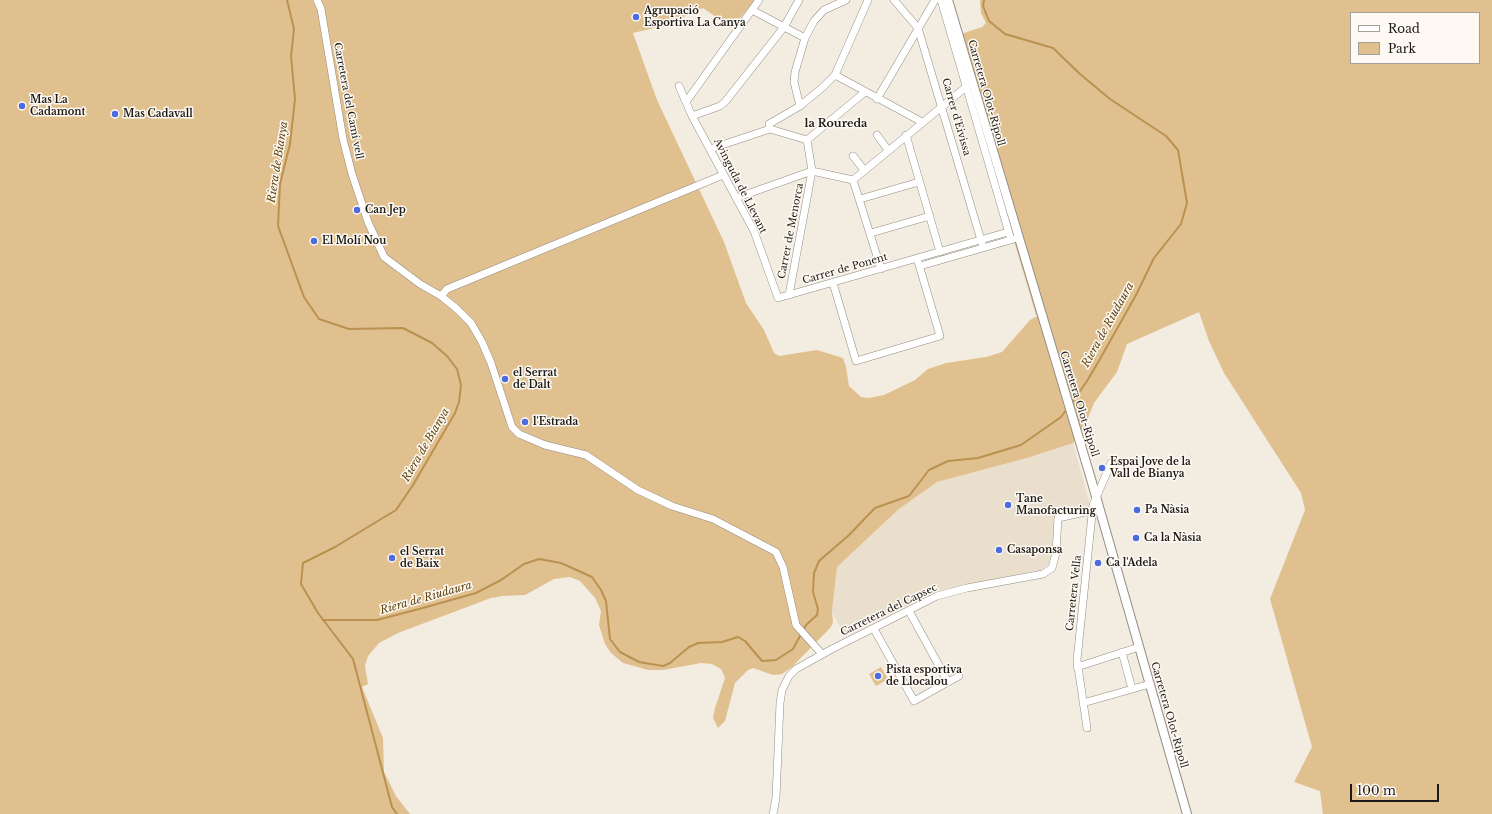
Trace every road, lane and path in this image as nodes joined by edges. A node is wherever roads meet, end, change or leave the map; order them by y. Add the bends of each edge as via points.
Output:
1 (317, 0) edge
2 (759, 0) edge
3 (800, 0) edge
4 (846, 0) edge
5 (894, 0) edge
6 (935, 0) edge
7 (940, 0) edge
8 (948, 0) edge
9 (866, 1) edge
10 (752, 10) junction
11 (784, 27) junction
12 (918, 28) junction
13 (805, 38) junction
14 (835, 75) junction
15 (679, 86) dead end
16 (966, 87) junction
17 (865, 92) junction
18 (877, 99) junction
19 (686, 102) junction
20 (942, 105) junction
21 (800, 106) junction
22 (692, 116) junction
23 (922, 122) junction
24 (770, 129) junction
25 (877, 135) dead end
26 (906, 136) junction
27 (807, 140) junction
28 (710, 149) junction
29 (888, 150) junction
30 (853, 156) dead end
31 (864, 170) junction
32 (812, 172) junction
33 (723, 176) junction
34 (853, 180) junction
35 (920, 182) junction
36 (736, 198) junction
37 (860, 199) junction
38 (930, 216) junction
39 (1008, 232) junction
40 (871, 233) junction
41 (1011, 240) junction
42 (982, 244) junction
43 (940, 252) junction
44 (917, 258) junction
45 (920, 266) junction
46 (881, 269) junction
47 (833, 283) junction
48 (789, 295) junction
49 (441, 296) junction
50 (778, 298) joint
51 (1111, 463) dead end
52 (1096, 497) junction
53 (1095, 511) junction
54 (909, 611) junction
55 (874, 629) junction
56 (1139, 647) junction
57 (1122, 652) junction
58 (822, 654) junction
59 (1077, 666) junction
60 (959, 676) dead end
61 (948, 682) junction
62 (1150, 684) junction
63 (1132, 689) junction
64 (1083, 703) junction
65 (1086, 728) dead end
66 (773, 814) edge
67 (1188, 814) edge

1 - 49 street, Carretera del Camí vell via 321,9 343,139 368,222 384,257
2 - 10 street
3 - 11 street
4 - 13 street via 824,10 814,21
5 - 12 street, Carrer d'Eivissa
6 - 12 street
7 - 16 street
8 - 41 main road, Carretera Olot-Ripoll
9 - 14 street
10 - 11 street
10 - 19 street
11 - 13 street
11 - 22 street via 725,102
12 - 18 street
12 - 20 street, Carrer d'Eivissa
13 - 21 street via 794,72
14 - 17 street
14 - 21 street
15 - 19 street, Avinguda de Llevant
16 - 20 street
16 - 39 street
17 - 18 street
17 - 27 street
18 - 23 street
19 - 22 street, Avinguda de Llevant
20 - 23 street
20 - 42 street, Carrer d'Eivissa
21 - 24 street via 769,124
22 - 28 street, Avinguda de Llevant
23 - 26 street
24 - 27 street
24 - 28 street
25 - 29 street
26 - 29 street
26 - 35 street
27 - 32 street, Carrer de Menorca
28 - 33 street, Avinguda de Llevant
29 - 31 street
30 - 31 street
31 - 34 street
32 - 34 street
32 - 36 street
32 - 48 street, Carrer de Menorca
33 - 36 street, Avinguda de Llevant
33 - 49 street via 447,290
34 - 37 street
35 - 37 street
35 - 38 street
36 - 50 street, Avinguda de Llevant via 754,231
37 - 40 street
38 - 40 street
38 - 43 street
39 - 41 street
39 - 42 street, Carrer de Ponent
40 - 46 street
41 - 42 street, Carrer de Ponent
41 - 52 main road, Carretera Olot-Ripoll via 1062,383
42 - 43 street, Carrer de Ponent
42 - 45 street, Carrer de Ponent
43 - 44 street, Carrer de Ponent
44 - 45 street
44 - 46 street, Carrer de Ponent
45 - 47 street via 940,336 856,361
46 - 47 street, Carrer de Ponent
47 - 48 street, Carrer de Ponent
48 - 50 street, Carrer de Ponent
49 - 58 street, Carretera del Camí vell via 471,323 482,342 502,392 512,427 519,434 545,445 586,455 638,490 672,506 713,520 776,552 783,567 796,625
51 - 52 street
52 - 53 main road, Carretera Olot-Ripoll
53 - 54 street, Carretera del Capsec via 1058,518 1056,553 1052,568 1043,574 937,596
53 - 56 main road, Carretera Olot-Ripoll
53 - 59 street, Carretera Vella
54 - 55 street, Carretera del Capsec
54 - 61 street
55 - 58 street, Carretera del Capsec
55 - 61 street via 914,701
56 - 57 street
56 - 62 main road, Carretera Olot-Ripoll
57 - 59 street
57 - 63 street
58 - 66 street, Carretera del Capsec via 788,676 782,690
59 - 64 street, Carretera Vella
60 - 61 street
62 - 63 street
62 - 67 main road, Carretera Olot-Ripoll
63 - 64 street
64 - 65 street, Carretera Vella

